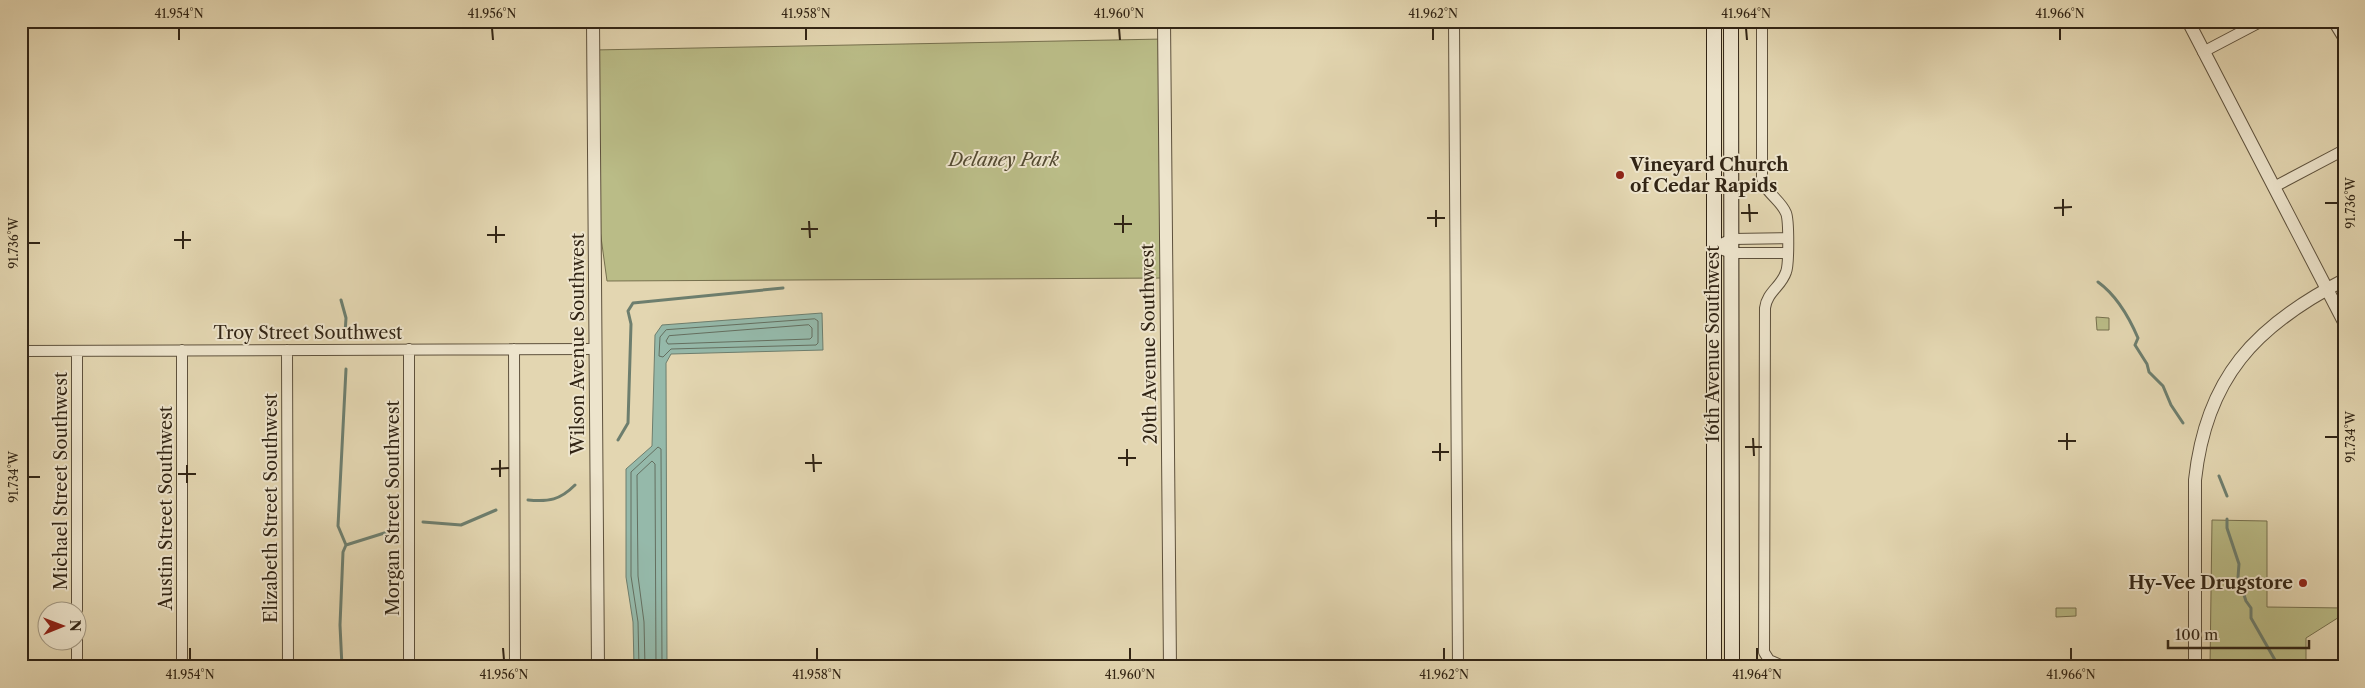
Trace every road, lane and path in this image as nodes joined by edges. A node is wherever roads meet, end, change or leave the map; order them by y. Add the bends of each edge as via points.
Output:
1 (593, 21) edge
2 (1164, 21) edge
3 (1454, 21) edge
4 (1714, 21) edge
5 (1731, 21) edge
6 (1762, 21) edge
7 (2188, 21) edge
8 (2262, 21) edge
9 (2333, 21) edge
10 (2344, 40) edge
11 (2203, 52) junction
12 (2344, 150) edge
13 (2274, 187) junction
14 (1787, 238) junction
15 (1732, 239) junction
16 (1714, 247) junction
17 (1732, 253) junction
18 (1787, 253) junction
19 (2344, 280) edge
20 (2327, 289) junction
21 (2344, 322) edge
22 (409, 349) junction
23 (514, 349) junction
24 (596, 349) junction
25 (182, 350) junction
26 (287, 350) junction
27 (21, 351) edge
28 (77, 351) junction
29 (77, 600) edge
30 (77, 650) edge
31 (76, 667) edge
32 (182, 667) edge
33 (288, 667) edge
34 (409, 667) edge
35 (515, 667) edge
36 (598, 667) edge
37 (1170, 667) edge
38 (1458, 667) edge
39 (1714, 667) edge
40 (1732, 667) edge
41 (2015, 667) edge
42 (2195, 667) edge

1 - 24 street, Wilson Avenue Southwest
2 - 37 street, 20th Avenue Southwest
3 - 38 street
4 - 16 main road, 16th Avenue Southwest
5 - 15 main road, 16th Avenue Southwest
6 - 14 street via 1762,178 1764,188 1787,214
7 - 11 street
8 - 11 street
9 - 10 street
11 - 13 street
12 - 13 street
13 - 20 street
14 - 15 street
14 - 18 street
15 - 16 street
15 - 17 main road, 16th Avenue Southwest
16 - 17 street
16 - 39 main road, 16th Avenue Southwest
17 - 18 street
17 - 40 main road, 16th Avenue Southwest
18 - 41 street via 1787,270 1766,299 1765,308 1764,652 1769,660 1785,667
19 - 20 street
20 - 21 street
20 - 42 street via 2285,314 2245,352 2222,386 2205,426 2195,480
22 - 23 street, Troy Street Southwest
22 - 26 street, Troy Street Southwest
22 - 34 street, Morgan Street Southwest
23 - 24 street, Troy Street Southwest
23 - 35 street
24 - 36 street, Wilson Avenue Southwest
25 - 26 street, Troy Street Southwest
25 - 28 street, Troy Street Southwest
25 - 32 street, Austin Street Southwest
26 - 33 street, Elizabeth Street Southwest
27 - 28 street, Troy Street Southwest
28 - 29 street, Michael Street Southwest
30 - 31 street

